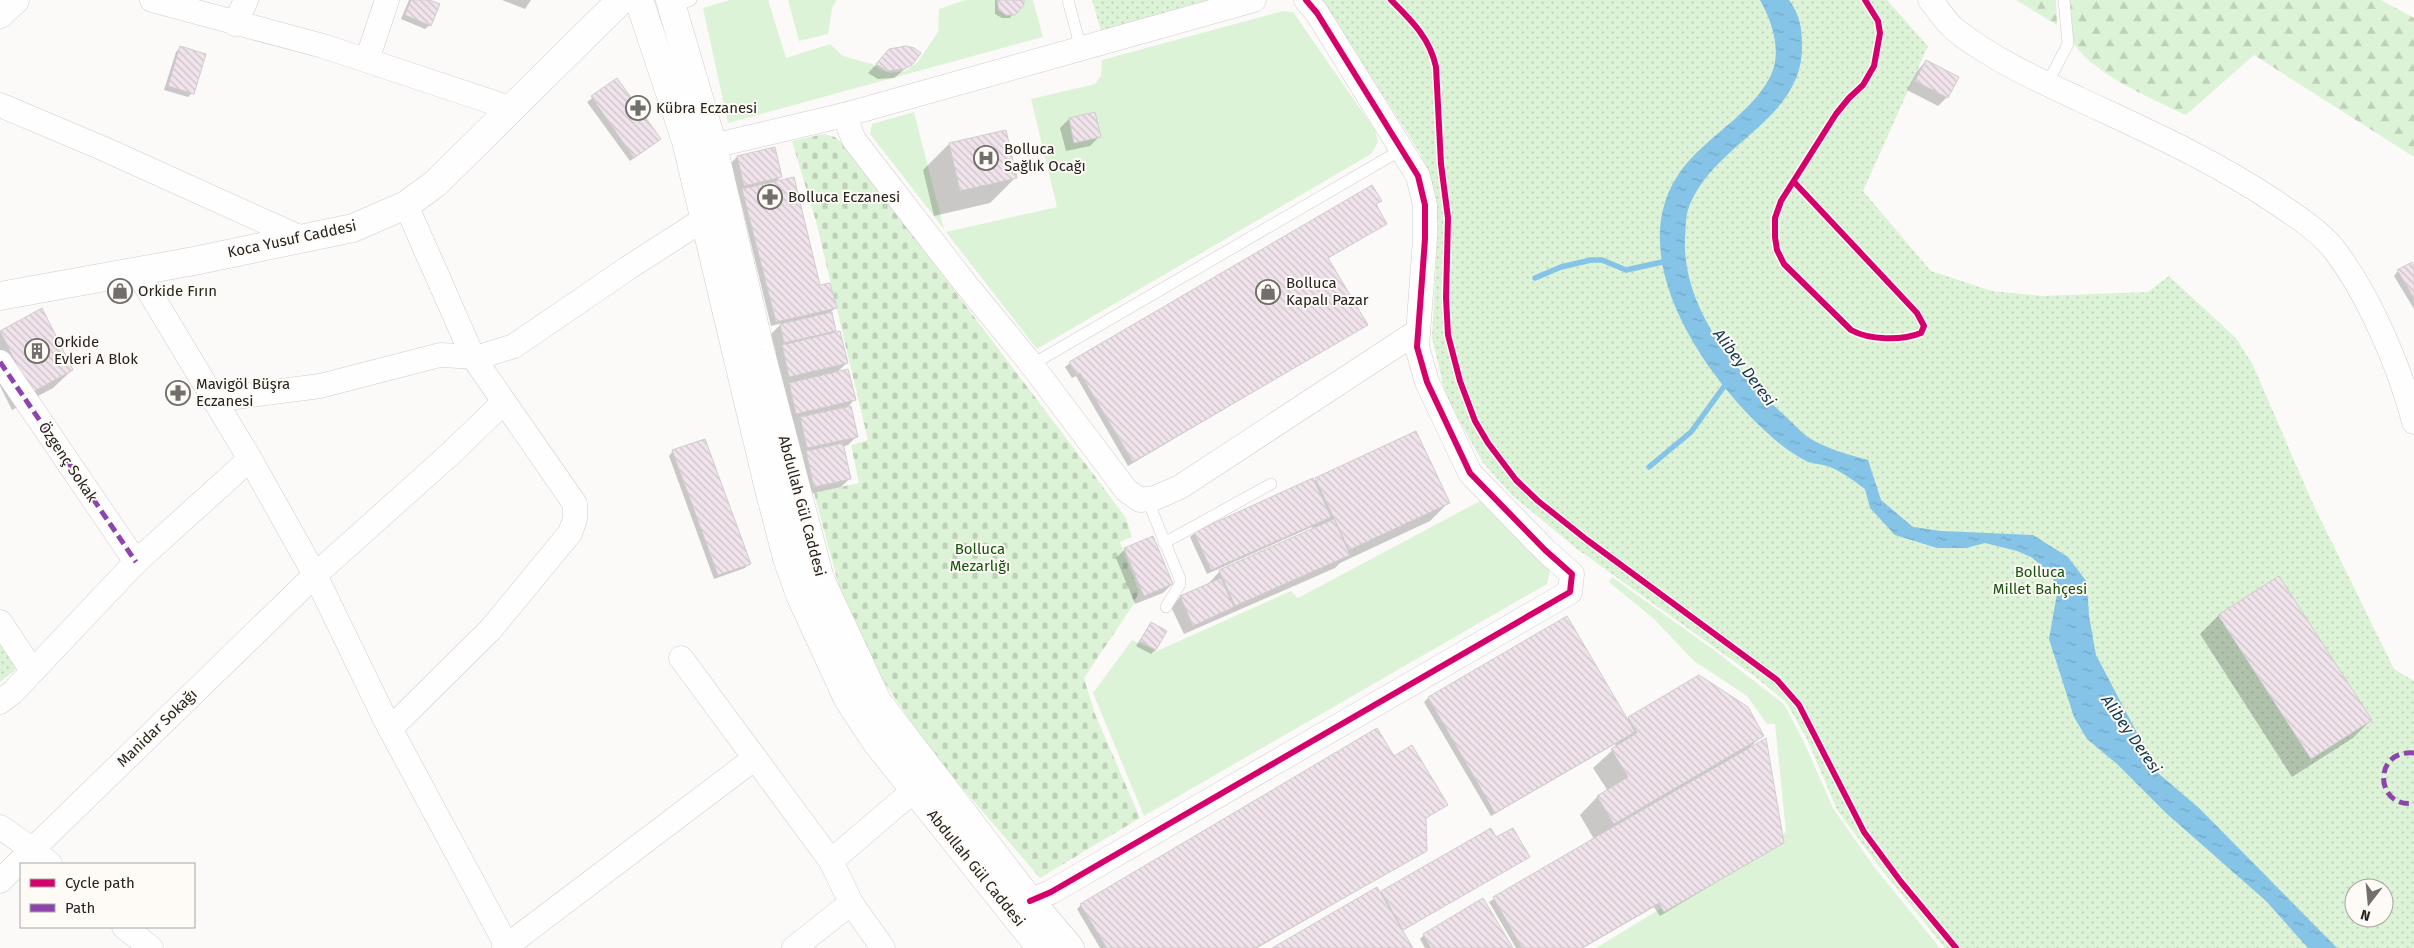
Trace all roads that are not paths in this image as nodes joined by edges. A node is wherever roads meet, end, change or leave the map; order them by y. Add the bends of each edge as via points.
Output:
1 (15, 0) edge
2 (152, 0) edge
3 (246, 0) edge
4 (387, 0) edge
5 (621, 0) edge
6 (639, 0) edge
7 (644, 0) edge
8 (1068, 0) edge
9 (1254, 0) edge
10 (1306, 0) edge
11 (1930, 0) edge
12 (2064, 0) edge
13 (671, 2) edge
14 (0, 14) edge
15 (235, 24) junction
16 (1081, 49) junction
17 (367, 60) junction
18 (2047, 84) junction
19 (0, 106) edge
20 (510, 108) junction
21 (844, 115) junction
22 (713, 146) junction
23 (1401, 150) junction
24 (406, 205) junction
25 (704, 219) junction
26 (301, 238) junction
27 (137, 271) junction
28 (0, 296) edge
29 (1418, 331) junction
30 (473, 356) junction
31 (0, 362) edge
32 (1031, 365) junction
33 (213, 400) junction
34 (504, 402) junction
35 (2412, 407) edge
36 (250, 459) junction
37 (1271, 484) dead end
38 (1147, 499) junction
39 (1164, 543) junction
40 (136, 562) junction
41 (315, 576) junction
42 (1166, 607) dead end
43 (0, 622) edge
44 (681, 658) dead end
45 (32, 670) junction
46 (0, 702) edge
47 (390, 729) junction
48 (755, 758) junction
49 (913, 791) junction
50 (0, 827) edge
51 (32, 849) junction
52 (831, 861) junction
53 (49, 863) edge
54 (0, 881) edge
55 (1030, 901) junction
56 (851, 903) junction
57 (125, 928) edge
58 (145, 947) edge
59 (506, 947) edge
60 (794, 948) edge
61 (883, 948) edge
62 (1041, 948) edge
63 (1070, 948) edge

1 - 14 street
2 - 15 street
3 - 15 street
4 - 17 street
5 - 20 street, Koca Yusuf Caddesi
6 - 25 street, Abdullah Gül Caddesi via 686,141
7 - 13 street
8 - 16 lane
9 - 16 street
10 - 23 street
11 - 18 street via 1953,28 1999,59
12 - 18 lane via 2068,44
13 - 22 street, Abdullah Gül Caddesi
15 - 17 street
16 - 21 street
17 - 20 street
18 - 35 street via 2201,156 2293,214 2326,242 2363,297 2385,340
19 - 26 street
20 - 24 street, Koca Yusuf Caddesi via 436,183
21 - 22 street
21 - 32 street via 854,140
22 - 55 street, Abdullah Gül Caddesi via 760,350 820,578 877,701
23 - 29 street via 1418,176 1425,205
23 - 32 lane
24 - 26 street, Koca Yusuf Caddesi via 353,228
24 - 30 street
25 - 30 street via 514,346
25 - 49 street, Abdullah Gül Caddesi via 768,485 800,595 848,699 876,743
26 - 27 street, Koca Yusuf Caddesi
27 - 28 street, Koca Yusuf Caddesi
27 - 33 street
29 - 38 street via 1180,487
29 - 55 street via 1417,346 1427,382 1470,472 1572,574 1570,592
30 - 33 street via 440,355 320,386
30 - 34 street
31 - 40 street, Özgenç Sokak
32 - 38 street via 1126,490 1140,500
33 - 36 street
34 - 41 street, Manidar Sokağı
34 - 47 street via 575,504 575,519 570,533 491,629
36 - 40 street
36 - 41 street
37 - 39 lane
38 - 39 lane
39 - 42 lane via 1180,579
40 - 45 street
41 - 47 street
41 - 51 street, Manidar Sokağı
43 - 45 street
44 - 48 street
45 - 46 street
47 - 59 street
48 - 52 street
48 - 59 street
49 - 52 street
49 - 62 street, Abdullah Gül Caddesi
50 - 51 street
51 - 53 street
51 - 54 street, Manidar Sokağı
52 - 56 street
55 - 63 street, Abdullah Gül Caddesi
56 - 60 street
56 - 61 street
57 - 58 street

